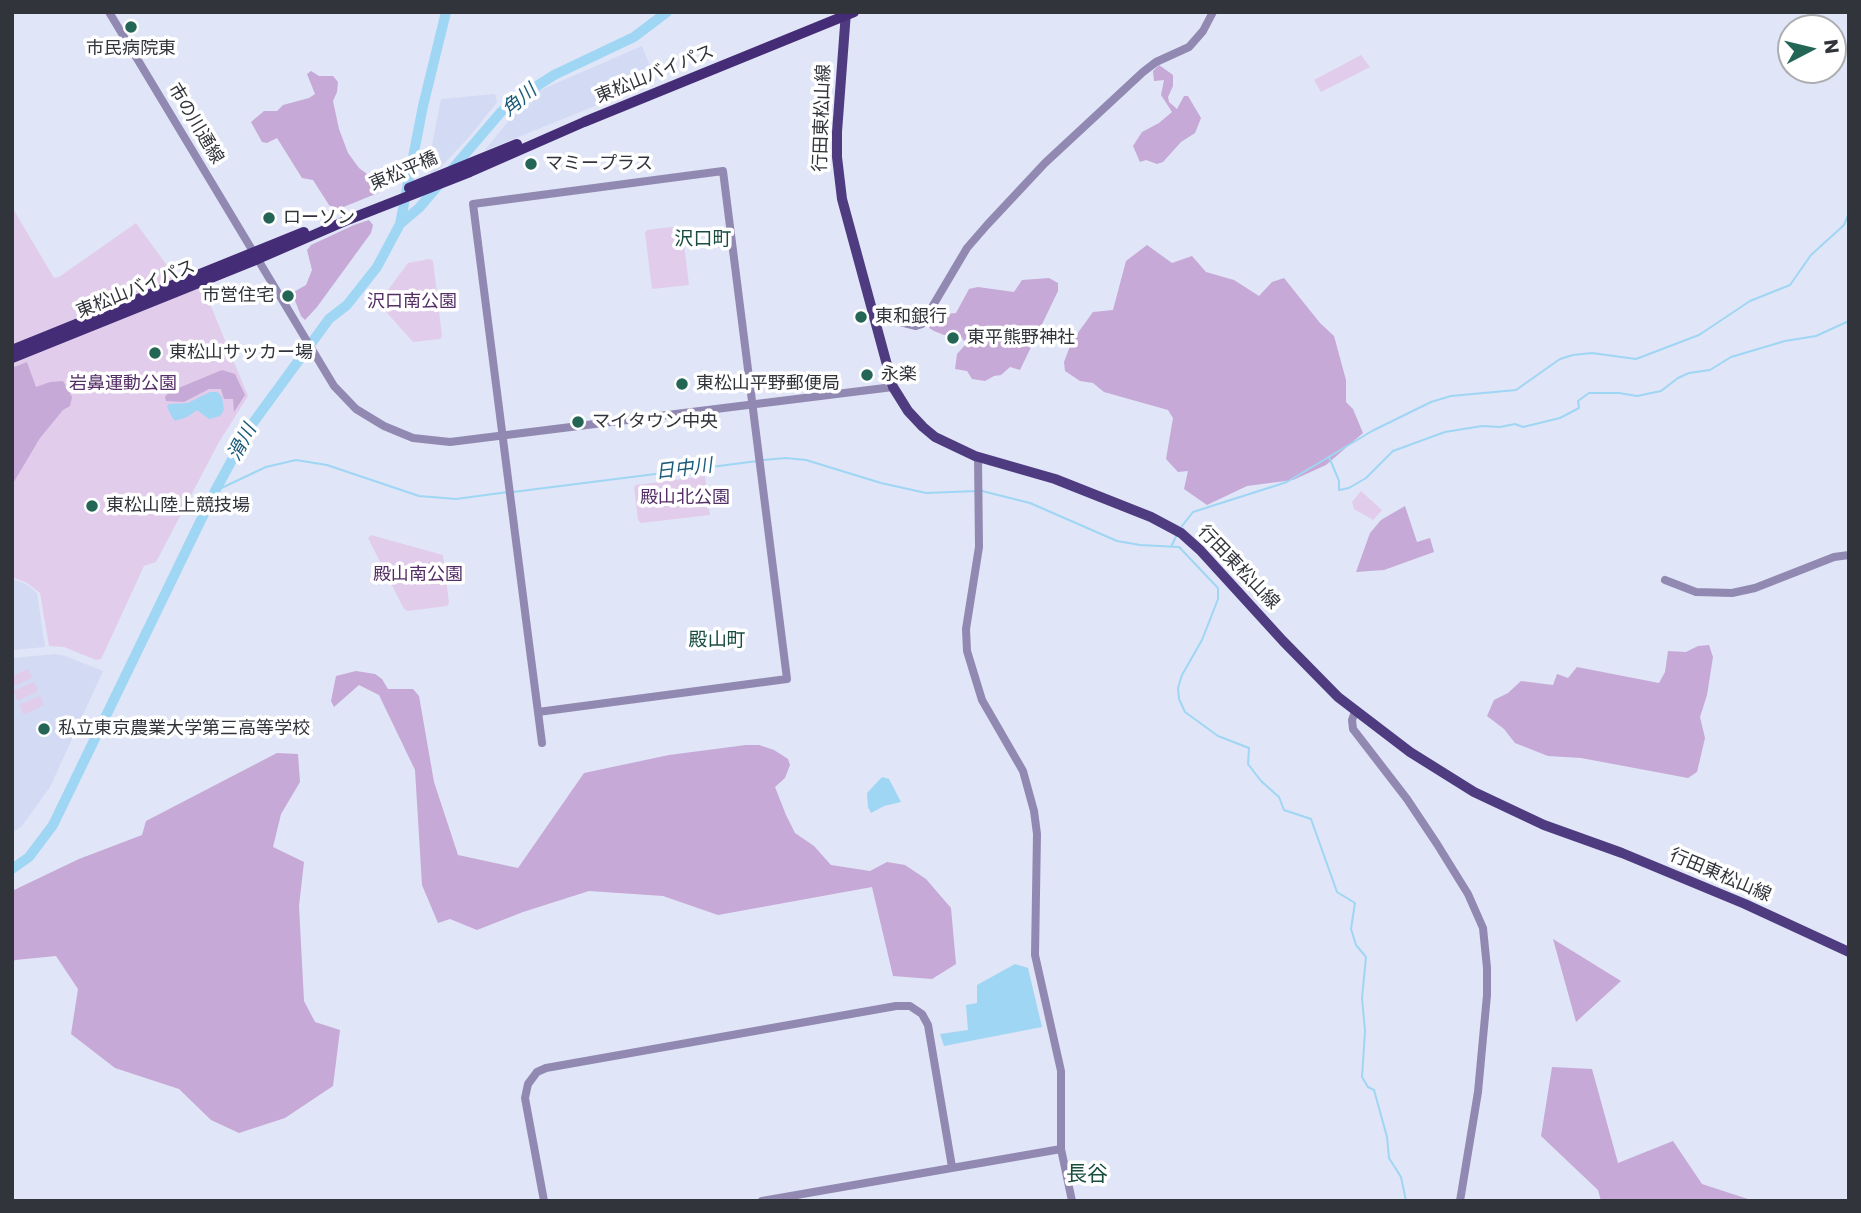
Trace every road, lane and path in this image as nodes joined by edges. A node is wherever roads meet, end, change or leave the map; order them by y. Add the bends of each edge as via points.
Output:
1 (109, 12) edge
2 (1213, 12) edge
3 (846, 13) edge
4 (471, 168) joint
5 (350, 216) joint
6 (256, 255) junction
7 (872, 315) junction
8 (12, 350) edge
9 (12, 358) edge
10 (893, 387) junction
11 (753, 404) junction
12 (503, 436) junction
13 (978, 457) junction
14 (1849, 555) edge
15 (1665, 580) dead end
16 (538, 712) junction
17 (1355, 712) junction
18 (542, 743) dead end
19 (1849, 952) edge
20 (1061, 1149) junction
21 (952, 1167) junction
22 (544, 1201) edge
23 (762, 1201) edge
24 (1072, 1201) edge
25 (1460, 1201) edge

1 - 6 street, 市の川通線
2 - 7 street via 1189,47 1143,72 995,216 967,248 922,324
3 - 4 highway, 東松山バイパス
3 - 7 main road, 行田東松山線 via 837,157 846,216
4 - 5 highway, 東松平橋
5 - 6 highway, 東松山バイパス
6 - 8 highway, 東松山バイパス
6 - 9 highway, 東松山バイパス
6 - 12 street, 市の川通線 via 345,399 370,419 399,434 437,442
7 - 10 main road, 行田東松山線
10 - 11 street, 市の川通線
10 - 13 main road, 行田東松山線 via 916,420 935,437
11 - 12 street, 市の川通線
11 - 12 street via 723,172 473,204
11 - 16 street via 787,678
12 - 16 street
13 - 17 main road, 行田東松山線 via 1055,479 1181,533
13 - 20 street via 979,547 966,629 967,652 982,701 1023,771 1034,811 1035,955 1061,1071
14 - 15 street via 1732,593 1696,592
16 - 18 street
17 - 19 main road, 行田東松山線 via 1440,773 1509,809 1745,904
17 - 25 street via 1353,729 1437,844 1483,928 1487,995 1478,1092
20 - 21 street
20 - 24 street
21 - 22 street via 928,1025 911,1006 896,1006 537,1072 528,1084 526,1098
21 - 23 street

